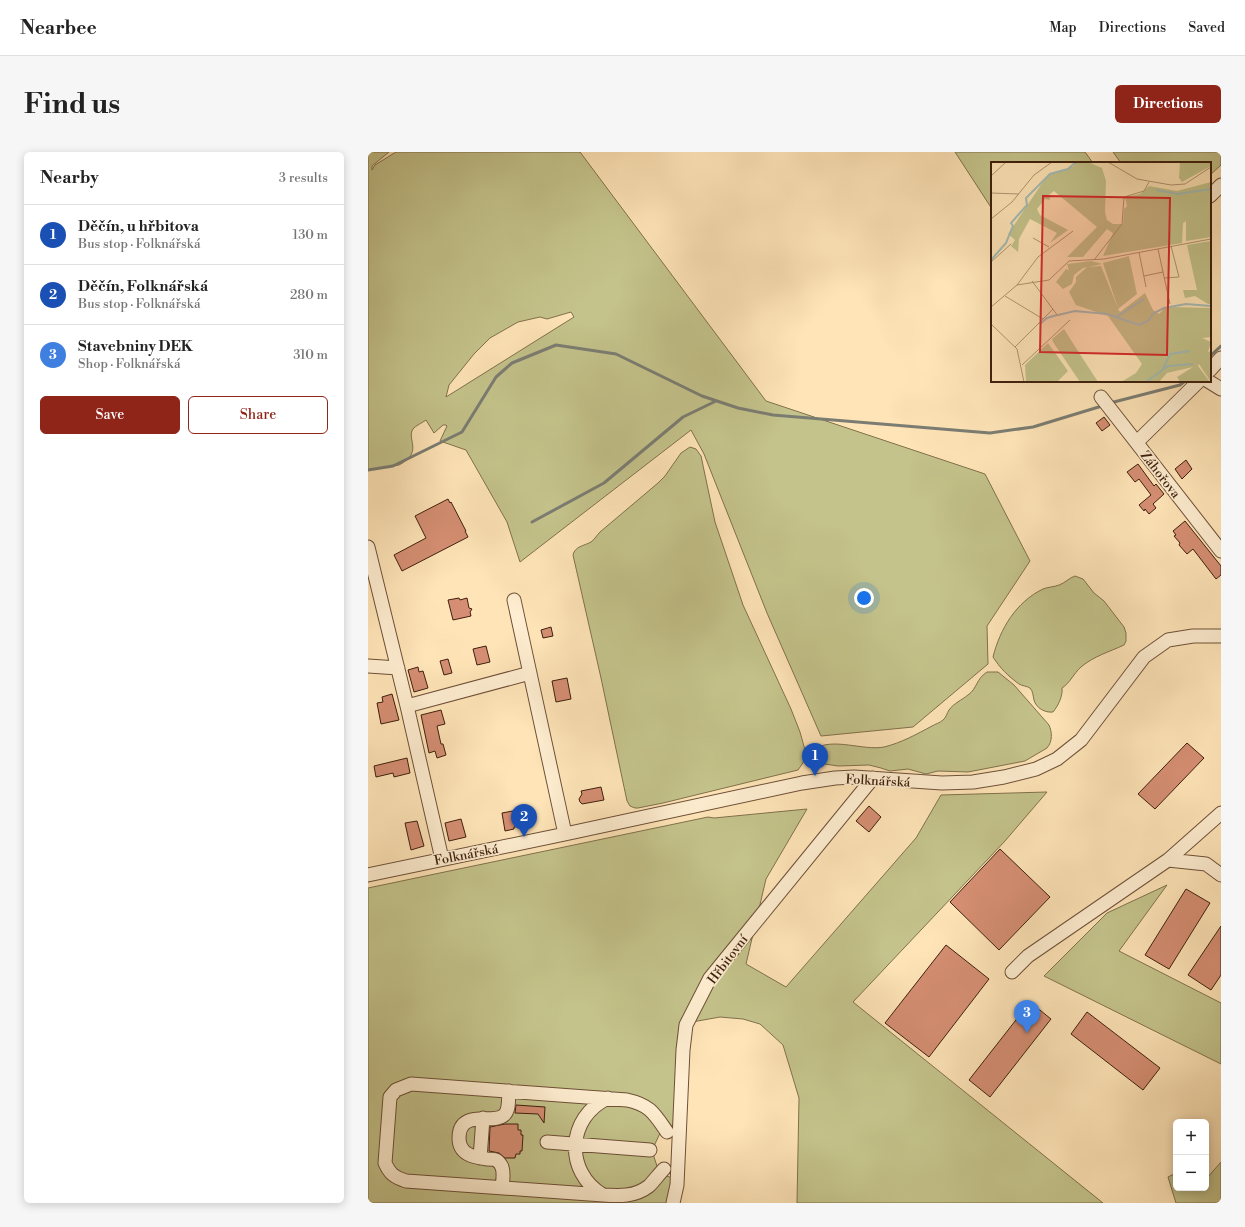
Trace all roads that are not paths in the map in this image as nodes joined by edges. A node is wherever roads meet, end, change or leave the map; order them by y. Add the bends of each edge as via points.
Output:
1 (1221, 185) edge
2 (1211, 195) edge
3 (1221, 358) edge
4 (1211, 369) edge
5 (1198, 382) edge
6 (1210, 382) edge
7 (1221, 389) edge
8 (1101, 397) dead end
9 (1137, 442) junction
10 (368, 547) edge
11 (1221, 551) edge
12 (514, 600) dead end
13 (1221, 636) edge
14 (368, 666) edge
15 (398, 668) junction
16 (530, 673) junction
17 (407, 706) junction
18 (873, 778) junction
19 (1221, 812) edge
20 (565, 834) junction
21 (442, 858) junction
22 (1168, 860) junction
23 (368, 875) edge
24 (1221, 875) edge
25 (1012, 972) dead end
26 (509, 1091) junction
27 (608, 1098) junction
28 (483, 1118) junction
29 (667, 1132) dead end
30 (547, 1142) dead end
31 (576, 1145) junction
32 (650, 1150) dead end
33 (480, 1158) junction
34 (664, 1169) dead end
35 (502, 1188) junction
36 (603, 1195) junction
37 (673, 1203) edge

1 - 2 street
3 - 4 street
5 - 9 street
6 - 7 street
8 - 9 street, Záhořova
9 - 11 street, Záhořova
10 - 15 street
12 - 16 street
13 - 18 street, Folknářská via 1193,636 1168,640 1144,657 1080,740 1057,759 1041,766 1004,777 973,782 942,783
14 - 15 street
15 - 17 street
16 - 17 street
16 - 20 street
17 - 21 street
18 - 20 street, Folknářská via 835,778 802,783
18 - 37 street, Hřbitovní via 710,978 686,1025 677,1185
19 - 22 street
20 - 21 street, Folknářská
21 - 23 street, Folknářská
22 - 24 street via 1206,864
22 - 25 street via 1028,956
26 - 27 street
26 - 28 street via 505,1114 497,1118
26 - 35 street via 411,1084 399,1088 390,1097 385,1163 396,1178 406,1182
27 - 29 street via 640,1103 656,1115
27 - 31 street via 587,1114 579,1128
28 - 33 street
28 - 33 street via 475,1118 464,1124 459,1136 461,1148 470,1156
30 - 31 street
31 - 32 street
31 - 36 street via 576,1158 582,1174 592,1187
33 - 35 street via 500,1163
34 - 36 street via 649,1186 638,1193 627,1196
35 - 36 street

